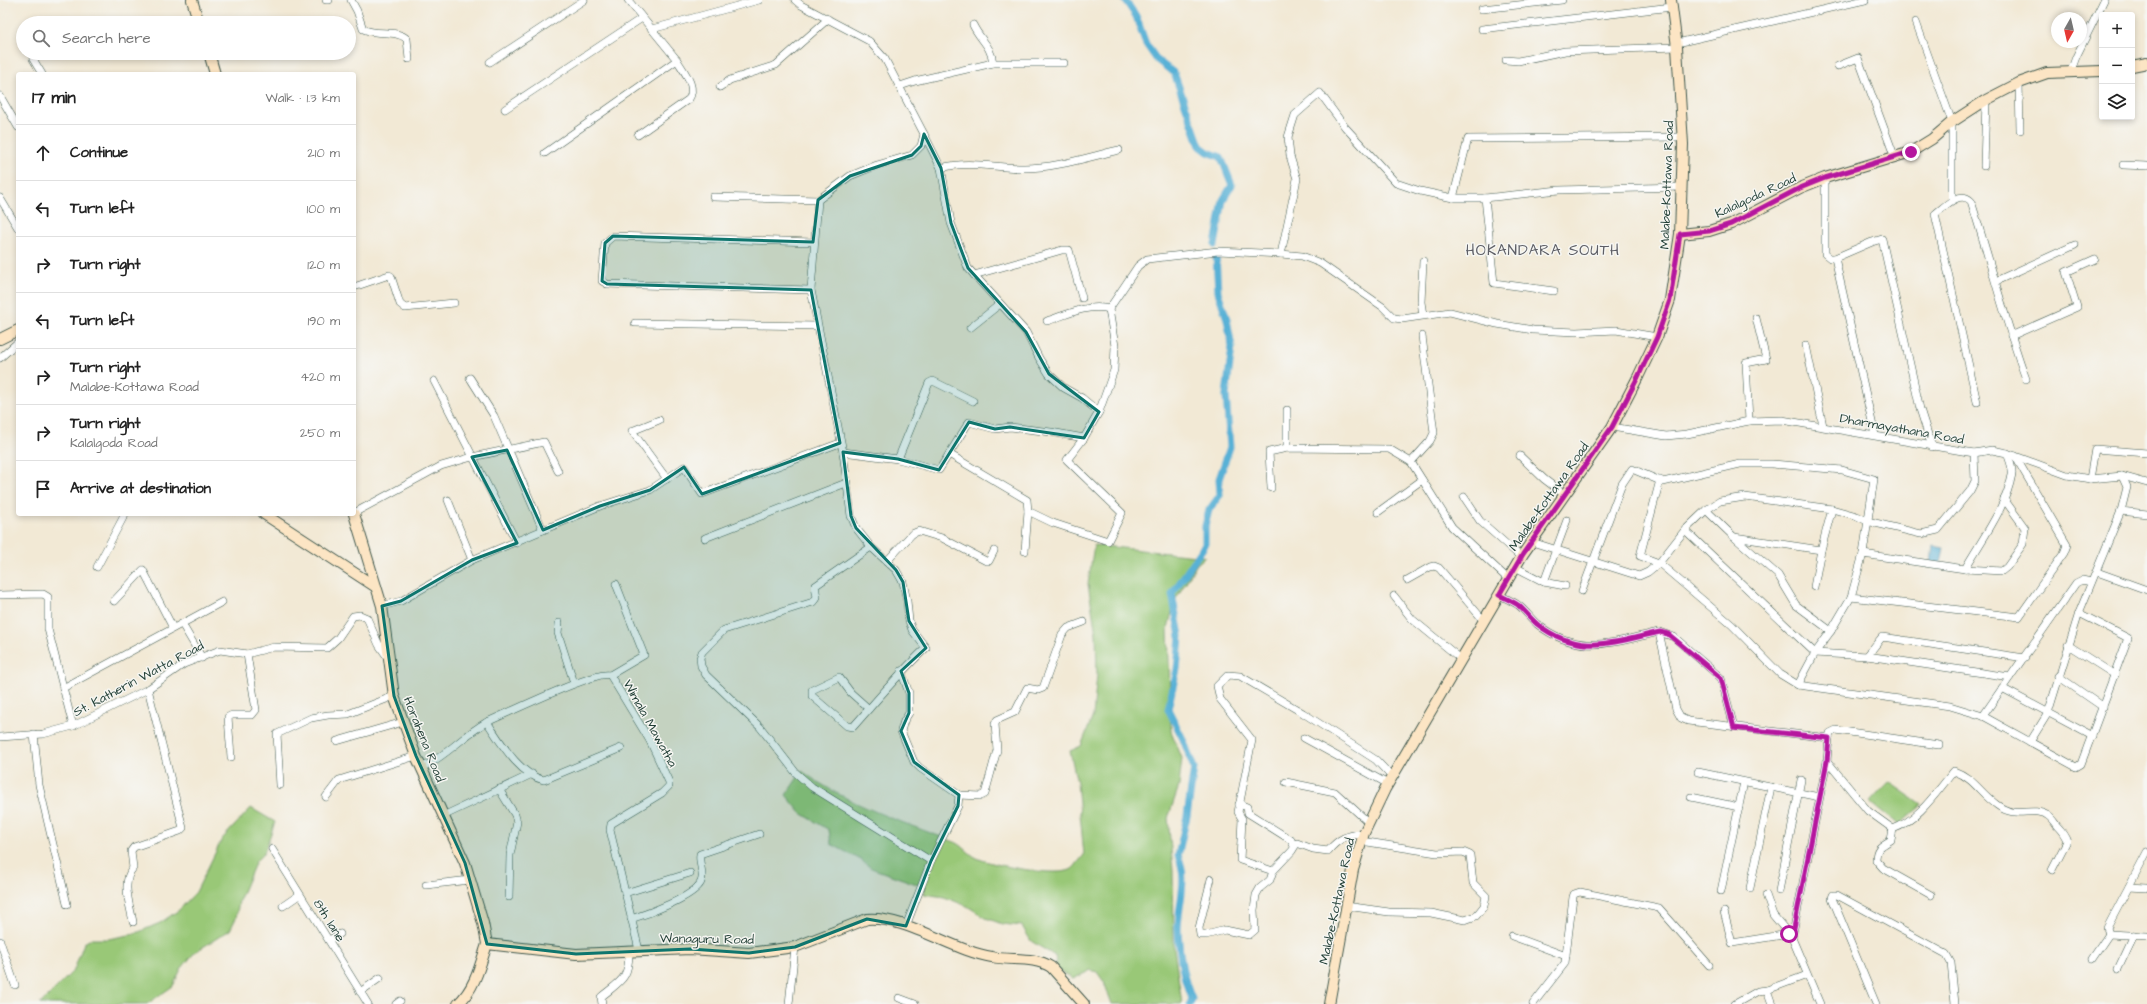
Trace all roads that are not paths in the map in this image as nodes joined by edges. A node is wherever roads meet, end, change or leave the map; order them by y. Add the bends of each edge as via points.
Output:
1 (192, 0) edge
2 (326, 0) edge
3 (329, 0) edge
4 (351, 0) edge
5 (584, 0) edge
6 (628, 0) edge
7 (759, 0) edge
8 (795, 0) edge
9 (1562, 0) edge
10 (1865, 0) edge
11 (2104, 0) edge
12 (1672, 4) edge
13 (1482, 9) dead end
14 (197, 16) edge
15 (642, 18) junction
16 (828, 19) junction
17 (1916, 22) dead end
18 (973, 25) dead end
19 (652, 28) junction
20 (1482, 29) dead end
21 (1677, 45) junction
22 (34, 60) edge
23 (210, 60) edge
24 (409, 60) dead end
25 (678, 60) junction
26 (1506, 60) dead end
27 (490, 62) dead end
28 (993, 63) junction
29 (1064, 63) dead end
30 (2147, 63) edge
31 (2135, 65) edge
32 (1838, 66) dead end
33 (2071, 71) junction
34 (2099, 71) edge
35 (41, 72) edge
36 (214, 72) edge
37 (2019, 83) junction
38 (900, 86) junction
39 (720, 87) dead end
40 (0, 96) edge
41 (1986, 100) junction
42 (505, 109) dead end
43 (1952, 122) junction
44 (16, 124) edge
45 (2020, 130) dead end
46 (924, 134) junction
47 (638, 135) dead end
48 (1683, 137) junction
49 (1119, 150) dead end
50 (545, 153) dead end
51 (1895, 158) junction
52 (2123, 165) dead end
53 (1984, 166) dead end
54 (2147, 166) edge
55 (941, 168) junction
56 (1825, 178) junction
57 (1682, 187) junction
58 (713, 197) dead end
59 (0, 198) edge
60 (1453, 198) junction
61 (1485, 198) junction
62 (818, 200) junction
63 (1952, 200) junction
64 (16, 222) edge
65 (1680, 234) junction
66 (813, 242) junction
67 (2075, 245) dead end
68 (1281, 254) junction
69 (1835, 258) junction
70 (2095, 259) dead end
71 (1424, 261) dead end
72 (974, 275) junction
73 (1996, 281) junction
74 (356, 286) edge
75 (811, 290) junction
76 (1554, 291) dead end
77 (1082, 298) dead end
78 (454, 303) dead end
79 (1000, 304) junction
80 (1109, 309) junction
81 (1423, 315) junction
82 (1756, 318) dead end
83 (1047, 321) dead end
84 (635, 323) dead end
85 (817, 326) junction
86 (970, 328) dead end
87 (16, 330) edge
88 (1422, 336) dead end
89 (2011, 336) junction
90 (1657, 337) junction
91 (0, 339) edge
92 (16, 344) edge
93 (1806, 345) dead end
94 (0, 358) edge
95 (470, 378) dead end
96 (2026, 379) dead end
97 (434, 381) dead end
98 (973, 401) dead end
99 (1977, 402) dead end
100 (1287, 410) dead end
101 (1099, 412) junction
102 (659, 420) dead end
103 (1749, 421) junction
104 (1823, 426) junction
105 (1612, 427) junction
106 (1875, 435) junction
107 (1084, 438) junction
108 (840, 443) junction
109 (1932, 447) junction
110 (1287, 448) junction
111 (507, 450) junction
112 (843, 452) junction
113 (1974, 453) junction
114 (2008, 453) junction
115 (2147, 453) edge
116 (949, 454) junction
117 (1520, 456) dead end
118 (2015, 456) junction
119 (472, 457) junction
120 (898, 459) junction
121 (1411, 462) junction
122 (558, 471) dead end
123 (2122, 476) junction
124 (667, 479) junction
125 (2090, 479) junction
126 (1422, 480) junction
127 (1660, 480) junction
128 (846, 483) junction
129 (2147, 483) edge
130 (1271, 488) dead end
131 (1565, 495) junction
132 (1464, 497) dead end
133 (2004, 499) junction
134 (448, 500) dead end
135 (1832, 509) junction
136 (1706, 510) junction
137 (1028, 511) junction
138 (2120, 511) junction
139 (356, 512) edge
140 (1378, 512) dead end
141 (2147, 514) edge
142 (124, 516) edge
143 (267, 516) edge
144 (355, 516) edge
145 (1567, 520) dead end
146 (1867, 521) junction
147 (543, 530) junction
148 (1685, 530) junction
149 (1734, 537) junction
150 (705, 538) dead end
151 (518, 542) junction
152 (1532, 542) junction
153 (871, 547) junction
154 (1557, 550) junction
155 (1821, 550) junction
156 (994, 551) dead end
157 (1025, 551) dead end
158 (1863, 554) junction
159 (1521, 557) junction
160 (472, 560) junction
161 (887, 561) junction
162 (1594, 562) junction
163 (1659, 563) junction
164 (97, 567) dead end
165 (1515, 567) junction
166 (1965, 568) junction
167 (2097, 572) junction
168 (1508, 579) junction
169 (1407, 580) dead end
170 (1544, 582) junction
171 (2090, 582) junction
172 (616, 584) dead end
173 (1565, 586) dead end
174 (376, 587) junction
175 (1814, 587) dead end
176 (2147, 590) edge
177 (1582, 591) dead end
178 (0, 595) edge
179 (1499, 595) junction
180 (1394, 596) dead end
181 (1851, 597) junction
182 (114, 601) dead end
183 (222, 602) dead end
184 (382, 606) junction
185 (2079, 613) junction
186 (1484, 621) junction
187 (559, 622) dead end
188 (1084, 622) dead end
189 (182, 624) junction
190 (173, 628) junction
191 (1831, 631) junction
192 (1660, 632) junction
193 (2068, 645) junction
194 (1815, 653) junction
195 (247, 654) junction
196 (1867, 656) junction
197 (202, 658) junction
198 (2025, 658) junction
199 (1461, 659) junction
200 (390, 660) junction
201 (901, 671) junction
202 (610, 675) junction
203 (2115, 675) junction
204 (2058, 676) junction
205 (2010, 677) junction
206 (574, 683) junction
207 (1798, 685) junction
208 (63, 688) junction
209 (2002, 688) junction
210 (148, 690) junction
211 (394, 696) junction
212 (2103, 707) junction
213 (869, 709) junction
214 (2048, 713) junction
215 (1982, 716) junction
216 (403, 722) junction
217 (487, 722) junction
218 (73, 726) junction
219 (1734, 728) junction
220 (34, 734) junction
221 (2092, 736) junction
222 (0, 737) edge
223 (1304, 738) dead end
224 (1829, 738) junction
225 (337, 741) dead end
226 (2030, 742) junction
227 (1939, 745) dead end
228 (621, 748) dead end
229 (416, 756) junction
230 (231, 757) dead end
231 (1827, 761) junction
232 (421, 768) junction
233 (1698, 772) dead end
234 (532, 774) junction
235 (1801, 780) dead end
236 (1390, 781) junction
237 (1286, 782) dead end
238 (1744, 782) junction
239 (280, 785) dead end
240 (1771, 787) junction
241 (499, 789) junction
242 (1798, 793) junction
243 (959, 795) junction
244 (326, 797) dead end
245 (1691, 797) dead end
246 (1819, 797) junction
247 (1239, 804) junction
248 (1739, 807) junction
249 (443, 816) junction
250 (1368, 822) junction
251 (1893, 829) junction
252 (759, 834) dead end
253 (1362, 837) junction
254 (1294, 846) junction
255 (272, 849) dead end
256 (2147, 852) edge
257 (930, 861) junction
258 (2052, 870) dead end
259 (1272, 871) junction
260 (690, 873) dead end
261 (1211, 879) dead end
262 (470, 880) junction
263 (426, 885) dead end
264 (2129, 887) junction
265 (1750, 888) dead end
266 (2147, 888) edge
267 (1779, 891) dead end
268 (1721, 892) dead end
269 (625, 893) junction
270 (299, 895) junction
271 (1766, 895) dead end
272 (1931, 895) dead end
273 (509, 897) dead end
274 (67, 904) dead end
275 (282, 906) dead end
276 (1346, 906) junction
277 (1724, 912) dead end
278 (631, 919) junction
279 (133, 922) dead end
280 (906, 926) junction
281 (340, 934) dead end
282 (2109, 934) junction
283 (2134, 935) junction
284 (1512, 936) dead end
285 (1790, 936) junction
286 (2147, 936) edge
287 (329, 940) junction
288 (0, 941) edge
289 (487, 944) junction
290 (795, 947) junction
291 (634, 951) junction
292 (1566, 956) junction
293 (2092, 959) dead end
294 (1709, 965) dead end
295 (2118, 969) dead end
296 (1807, 975) junction
297 (380, 978) dead end
298 (16, 985) dead end
299 (1767, 990) junction
300 (360, 992) junction
301 (899, 998) dead end
302 (368, 1004) edge
303 (458, 1004) edge
304 (602, 1004) edge
305 (789, 1004) edge
306 (915, 1004) edge
307 (1084, 1004) edge
308 (1329, 1004) edge
309 (1533, 1004) edge
310 (1736, 1004) edge
311 (1772, 1004) edge
312 (1820, 1004) edge
313 (1876, 1004) edge
314 (1955, 1004) edge

1 - 14 street
2 - 3 street
4 - 24 street via 363,29 371,33 402,34 407,39
5 - 27 street
6 - 15 street
7 - 19 street
8 - 16 street
9 - 13 street
10 - 21 street
11 - 33 street
12 - 20 street
12 - 21 street, Malabe-Kottawa Road
15 - 19 street
15 - 42 street
16 - 38 street via 869,41 885,59
16 - 39 street via 776,65 730,80
17 - 43 street
18 - 28 street via 992,52
19 - 25 street
21 - 26 street via 1566,51 1518,61
21 - 48 street, Malabe-Kottawa Road
22 - 35 street
23 - 36 street
25 - 47 street via 693,88 692,94 689,99
25 - 50 street
28 - 29 street
28 - 38 street
30 - 31 street
32 - 51 street via 1858,58
33 - 34 street, Kalalgoda Road
33 - 37 street, Kalalgoda Road via 2047,72
37 - 41 street, Kalalgoda Road
37 - 45 street
38 - 46 street
40 - 44 street
41 - 43 street, Kalalgoda Road
41 - 53 street
43 - 51 street, Kalalgoda Road via 1932,139
43 - 63 street
46 - 55 street
46 - 62 street via 921,146 912,155 850,176
48 - 57 street, Malabe-Kottawa Road
48 - 60 street via 1468,139
49 - 55 street via 1055,165 1025,168 954,164
51 - 56 street, Kalalgoda Road
52 - 54 street
55 - 72 street via 951,223 968,268
56 - 65 street, Kalalgoda Road via 1800,188 1731,224 1709,231
56 - 69 street via 1825,254
57 - 61 street via 1559,190
57 - 65 street, Malabe-Kottawa Road
58 - 62 street
59 - 64 street
60 - 61 street
60 - 68 street via 1396,183 1345,127 1320,93 1295,115 1288,137 1290,156 1297,179
61 - 76 street via 1494,283
62 - 66 street
63 - 73 street via 1967,197 1971,201
63 - 99 street via 1935,214
65 - 90 street, Malabe-Kottawa Road via 1670,300
66 - 75 street
66 - 75 street via 613,236 605,243 602,281 607,284
67 - 73 street
68 - 80 street via 1218,251 1147,259 1138,266
68 - 81 street via 1302,256 1320,263 1383,307 1394,318
69 - 106 street
69 - 109 street via 1882,240 1920,409
70 - 89 street via 2066,272 2077,307
71 - 81 street via 1421,302
72 - 77 street via 1069,250
72 - 79 street
73 - 89 street
74 - 78 street via 389,275 400,304 405,308
75 - 85 street
79 - 86 street
79 - 101 street via 1026,332 1049,374 1064,388
80 - 83 street via 1101,306 1091,307
80 - 101 street via 1115,346 1114,370
81 - 90 street via 1450,312 1533,330 1616,330
82 - 103 street via 1766,359 1746,363
84 - 85 street
85 - 108 street
87 - 91 street
88 - 121 street via 1434,433
89 - 96 street
90 - 105 street, Malabe-Kottawa Road
92 - 94 street
93 - 104 street
95 - 111 street via 494,416
97 - 119 street
98 - 120 street via 933,381 929,383
100 - 110 street
101 - 107 street
102 - 124 street via 632,431
103 - 104 street, Dharmayathana Road via 1782,420
103 - 105 street, Dharmayathana Road via 1666,436
104 - 106 street, Dharmayathana Road
105 - 131 street, Malabe-Kottawa Road
106 - 109 street, Dharmayathana Road
107 - 116 street via 1010,427 995,429 969,422
107 - 137 street via 1068,460 1122,513 1108,541 1053,523
108 - 112 street
108 - 124 street via 702,494 684,467
109 - 113 street, Dharmayathana Road
110 - 121 street via 1389,449
110 - 130 street via 1269,452
111 - 119 street
111 - 122 street via 544,442
111 - 147 street
112 - 120 street
112 - 128 street
113 - 114 street, Dharmayathana Road via 1992,450
113 - 146 street via 1975,481 1970,491 1938,530 1921,534
114 - 118 street, Dharmayathana Road
114 - 133 street via 2013,472
115 - 125 street via 2095,449
116 - 120 street via 939,470
116 - 137 street via 1028,500
117 - 131 street
118 - 125 street, Dharmayathana Road via 2067,475
118 - 181 street via 2067,545 2019,617
119 - 139 street via 441,466
119 - 151 street
121 - 126 street
123 - 125 street, Dharmayathana Road
123 - 129 street
123 - 138 street via 2127,487
124 - 147 street via 650,490 600,506
126 - 140 street
126 - 168 street via 1452,527
127 - 146 street via 1663,482 1740,464 1842,470 1874,479
127 - 162 street via 1632,469 1622,484
127 - 163 street via 1640,556
128 - 150 street
128 - 153 street via 851,516 856,528
131 - 152 street, Malabe-Kottawa Road
132 - 159 street via 1480,521
133 - 166 street via 1999,512
133 - 166 street via 2025,528 2023,544 2002,571
134 - 160 street
135 - 136 street via 1745,497 1720,501
135 - 146 street
135 - 155 street
136 - 148 street
136 - 149 street
137 - 157 street
138 - 141 street
138 - 167 street
142 - 164 street
143 - 174 street
144 - 174 street, Horahena Road
145 - 154 street
146 - 158 street
147 - 151 street
148 - 163 street
148 - 194 street
149 - 155 street
149 - 191 street via 1778,575 1796,605
151 - 160 street
152 - 154 street
152 - 159 street, Malabe-Kottawa Road
153 - 161 street
153 - 257 street via 815,586 817,597 814,602 724,630 702,652 701,666 706,675 760,727 796,773 812,787
154 - 162 street
154 - 170 street
155 - 175 street
156 - 161 street via 989,561 986,561 942,538 919,530
158 - 166 street
158 - 181 street
159 - 165 street, Malabe-Kottawa Road
160 - 184 street via 401,600
161 - 201 street via 903,582 908,621 926,648
162 - 163 street via 1639,576
162 - 177 street
163 - 207 street via 1732,625 1780,674
165 - 168 street, Malabe-Kottawa Road
165 - 170 street
167 - 171 street
167 - 176 street
168 - 179 street, Malabe-Kottawa Road
169 - 186 street via 1430,567 1439,568
170 - 173 street
171 - 185 street
171 - 198 street via 2082,580 2076,583
172 - 202 street via 644,655
174 - 184 street, Horahena Road
178 - 208 street via 43,594 48,597 48,629
179 - 186 street, Malabe-Kottawa Road
179 - 192 street via 1517,604 1538,625 1568,641 1584,645 1596,646
180 - 199 street via 1412,619
181 - 191 street
182 - 190 street via 143,570
183 - 189 street
184 - 200 street, Horahena Road
185 - 193 street
185 - 203 street via 2128,638
186 - 199 street, Malabe-Kottawa Road
187 - 206 street via 558,633
188 - 243 street via 1068,628 1062,635 1043,688 1027,688 1015,712 997,720 997,750 985,794
189 - 190 street
189 - 197 street
190 - 208 street
191 - 194 street
192 - 219 street via 1674,636 1721,678
192 - 219 street via 1676,709 1681,718
193 - 203 street
193 - 204 street
194 - 196 street
194 - 207 street
195 - 197 street, St. Katherin Watta Road via 220,650
195 - 200 street, St. Katherin Watta Road via 274,647 327,648 338,638 353,616 360,615 367,618 378,645
195 - 230 street via 256,710 252,715 228,717
196 - 198 street via 1882,637
196 - 205 street
197 - 210 street, St. Katherin Watta Road via 184,664
198 - 205 street
199 - 236 street, Malabe-Kottawa Road
200 - 211 street, Horahena Road
201 - 213 street
201 - 243 street via 909,693 909,713 901,730 914,762
202 - 206 street, Wimala Mawatha via 603,674
202 - 269 street, Wimala Mawatha via 650,741 669,782 669,786 662,793 611,824 610,830
203 - 212 street
204 - 212 street
204 - 214 street
205 - 209 street
206 - 217 street, Wimala Mawatha
207 - 215 street via 1950,706
208 - 218 street
209 - 214 street
209 - 215 street
210 - 218 street, St. Katherin Watta Road
210 - 279 street via 183,828 134,847 131,851 133,868 127,875 126,886
211 - 216 street, Horahena Road
211 - 239 street via 348,714 311,718 276,734
212 - 221 street
213 - 213 street via 853,727 847,726 812,696 812,690 839,678
214 - 221 street
214 - 226 street
215 - 226 street
216 - 225 street
216 - 229 street, Horahena Road
217 - 232 street, Wimala Mawatha via 474,729 437,762
217 - 234 street via 511,758
218 - 220 street, St. Katherin Watta Road
219 - 224 street
220 - 222 street, St. Katherin Watta Road
220 - 274 street via 40,785
221 - 226 street via 2081,764 2076,767
223 - 236 street
224 - 227 street via 1830,733 1836,730
224 - 231 street
228 - 234 street via 544,780
229 - 232 street, Horahena Road
229 - 244 street via 338,780
231 - 246 street
231 - 251 street via 1868,810
232 - 249 street, Horahena Road
233 - 238 street
234 - 241 street
235 - 242 street
236 - 247 street via 1376,760 1240,676 1228,675 1217,686 1220,699 1252,740
236 - 250 street, Malabe-Kottawa Road
237 - 250 street via 1335,792
238 - 240 street
238 - 248 street
240 - 242 street
240 - 265 street
241 - 249 street
241 - 273 street via 517,822 510,855
242 - 246 street
242 - 267 street
243 - 257 street via 958,806
245 - 248 street
246 - 285 street
247 - 254 street via 1247,807 1248,813 1291,840
247 - 259 street via 1238,812 1242,819 1240,860
248 - 268 street
249 - 262 street, Horahena Road via 465,863
250 - 253 street, Malabe-Kottawa Road
251 - 258 street via 1900,827 1924,807 1954,771 1966,776 1996,805 2007,811 2017,814 2039,812 2048,815 2066,835 2067,841
251 - 272 street via 1891,840 1880,846 1876,852 1876,860 1883,868
252 - 278 street via 700,854 702,876 699,885 656,912
253 - 254 street via 1343,836 1328,851 1297,844
253 - 276 street, Malabe-Kottawa Road
253 - 276 street via 1437,853 1463,852 1470,855 1473,884 1486,896 1484,906 1476,916 1465,920 1431,913 1388,912
254 - 259 street
255 - 270 street, 8th lane
256 - 264 street
257 - 280 street
259 - 261 street via 1270,880 1256,895 1255,930 1249,935 1225,930 1200,935 1199,928
260 - 269 street
262 - 263 street
262 - 289 street, Horahena Road
264 - 266 street
264 - 282 street via 2107,928
269 - 278 street, Wimala Mawatha
270 - 275 street
270 - 287 street, 8th lane
271 - 285 street via 1773,915
276 - 308 street, Malabe-Kottawa Road
277 - 285 street via 1732,943
278 - 291 street, Wimala Mawatha
280 - 290 street, Wanaguru Road via 872,918
280 - 307 street, Wanaguru Road via 992,957 1045,963
281 - 287 street
282 - 283 street
282 - 293 street
283 - 286 street
283 - 295 street
284 - 292 street
285 - 296 street
287 - 300 street, 8th lane
288 - 298 street
289 - 291 street, Wanaguru Road via 576,954
289 - 303 street via 476,979
290 - 291 street, Wanaguru Road via 748,953 690,949
290 - 305 street
291 - 304 street, Wimala Mawatha via 626,975 601,998
292 - 294 street via 1573,897 1580,892 1659,908
292 - 309 street via 1565,963
296 - 299 street
296 - 312 street
297 - 300 street
299 - 310 street via 1758,991
299 - 311 street
300 - 302 street, 8th lane
301 - 306 street
313 - 314 street via 1832,898 1833,895 1946,954 1951,963

